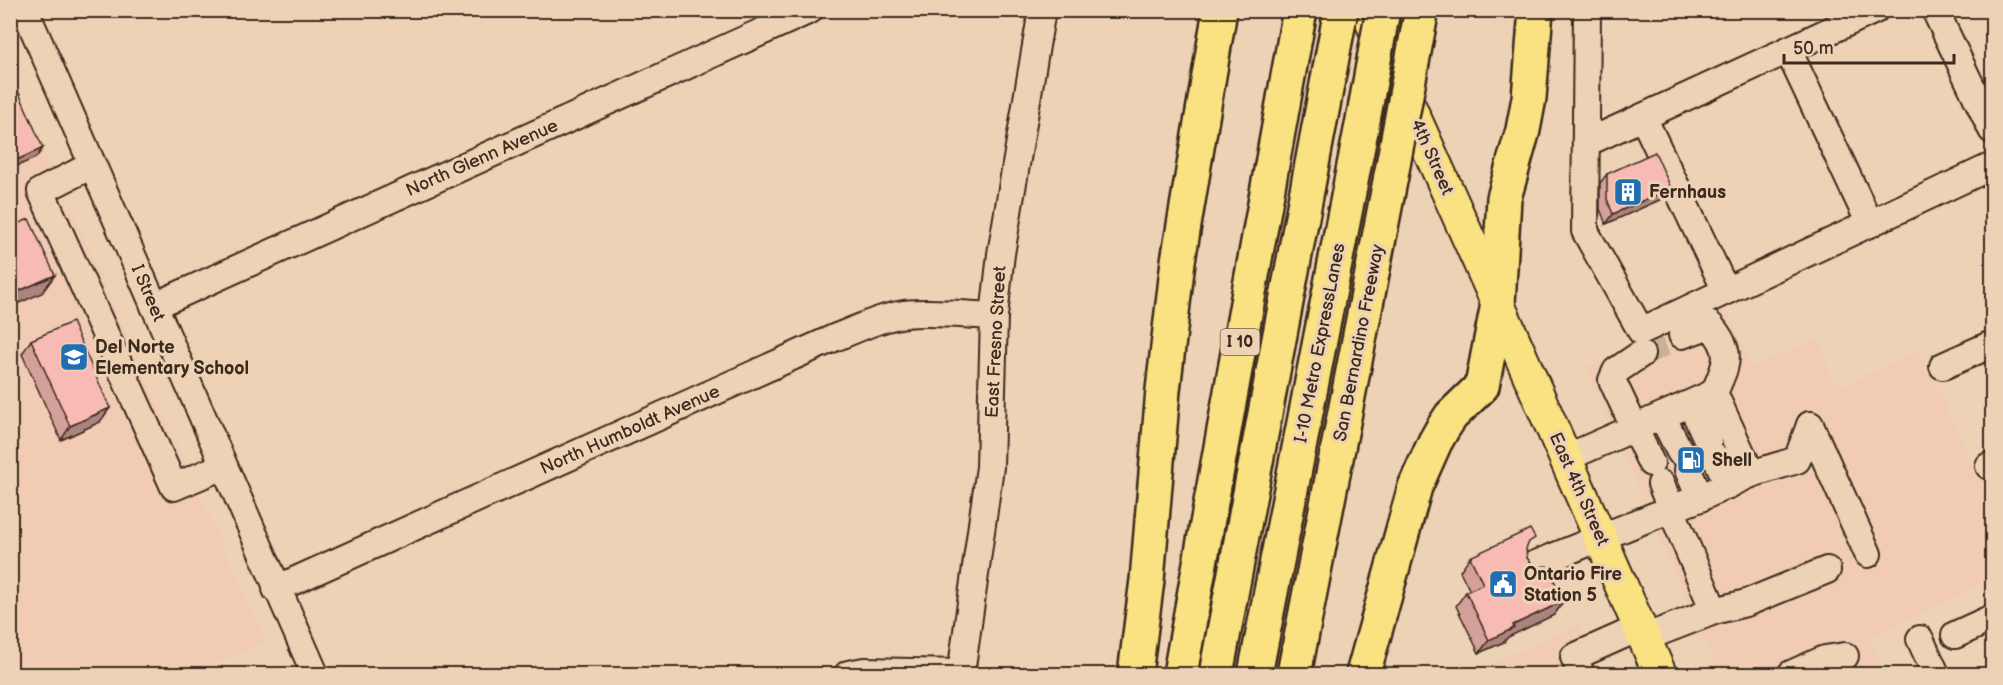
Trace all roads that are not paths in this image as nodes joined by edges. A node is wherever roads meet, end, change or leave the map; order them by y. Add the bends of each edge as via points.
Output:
1 (810, 10) edge
2 (1042, 10) edge
3 (1220, 10) edge
4 (1300, 10) edge
5 (1341, 10) edge
6 (1366, 10) edge
7 (1383, 10) edge
8 (1536, 10) edge
9 (1587, 10) edge
10 (1875, 10) edge
11 (1935, 10) edge
12 (26, 11) edge
13 (1422, 12) edge
14 (1788, 50) junction
15 (1642, 117) junction
16 (1992, 130) edge
17 (1586, 143) junction
18 (92, 165) junction
19 (1992, 166) edge
20 (1870, 224) junction
21 (1726, 291) junction
22 (1498, 304) junction
23 (153, 306) junction
24 (994, 316) junction
25 (1682, 336) tunnel mouth
26 (1992, 344) edge
27 (1641, 354) tunnel mouth
28 (1943, 366) dead end
29 (1714, 393) junction
30 (1691, 404) junction
31 (1662, 416) junction
32 (1635, 428) junction
33 (1566, 458) junction
34 (223, 466) junction
35 (1740, 479) junction
36 (1700, 498) junction
37 (1671, 508) junction
38 (1600, 537) junction
39 (1868, 554) dead end
40 (1531, 566) edge
41 (1827, 570) dead end
42 (276, 589) junction
43 (1714, 611) junction
44 (1992, 618) edge
45 (1642, 633) junction
46 (1955, 634) dead end
47 (1920, 639) dead end
48 (1845, 656) dead end
49 (961, 674) edge
50 (315, 675) edge
51 (848, 675) edge
52 (1135, 675) edge
53 (1180, 675) edge
54 (1216, 675) edge
55 (1255, 675) edge
56 (1294, 675) edge
57 (1363, 675) edge
58 (1581, 675) edge
59 (1660, 675) edge
60 (1791, 675) edge
61 (1936, 675) edge

1 - 23 street, North Glenn Avenue
2 - 24 street, East Fresno Street
3 - 52 highway via 1178,261
4 - 53 highway, I 10
5 - 54 highway
6 - 22 main road, 4th Street
7 - 55 highway, I-10 Metro ExpressLanes, bridge
8 - 22 highway via 1529,99 1504,198
9 - 17 street
10 - 14 street
11 - 16 street
12 - 18 street, I Street
13 - 56 highway, San Bernardino Freeway, bridge
14 - 15 street
14 - 20 street
15 - 17 street
15 - 21 street
17 - 21 street via 1585,231 1641,331
18 - 23 street, I Street
18 - 34 street via 41,191 174,487
19 - 20 street
20 - 21 street
22 - 33 main road, East 4th Street
22 - 57 highway via 1482,386 1443,428 1415,487
23 - 34 street, I Street
24 - 42 street, North Humboldt Avenue via 903,314 872,323
24 - 49 street, East Fresno Street via 990,467
25 - 29 street via 1710,325 1722,340 1727,363
26 - 28 street
27 - 32 street via 1616,372 1612,380
29 - 30 street
29 - 35 street
30 - 31 street
30 - 35 street via 1712,449
31 - 32 street
31 - 36 street
32 - 33 street
32 - 37 street
33 - 38 main road, East 4th Street
34 - 42 street, I Street
35 - 36 street
35 - 39 street via 1797,460 1810,426
36 - 37 street
37 - 38 street
37 - 43 street
38 - 40 street
38 - 45 main road, East 4th Street
41 - 43 street via 1746,603
42 - 50 street, I Street
43 - 45 street
44 - 46 street
45 - 58 street via 1574,657
45 - 59 main road, East 4th Street
47 - 61 street
48 - 60 street via 1825,659
49 - 51 street via 864,671

